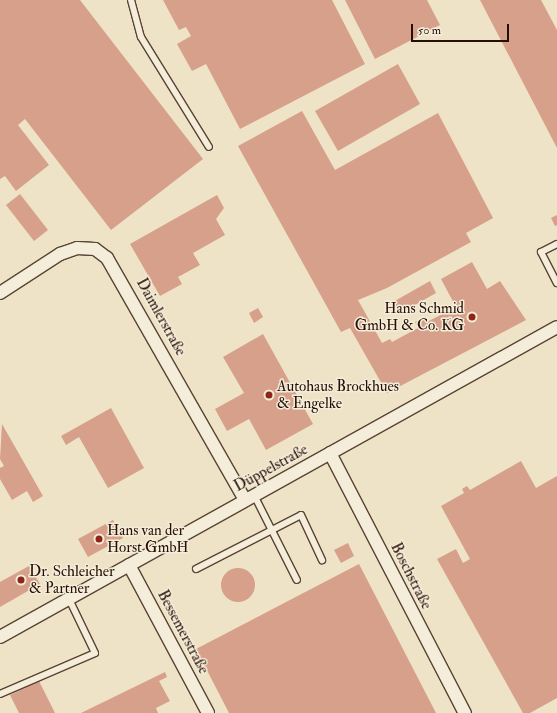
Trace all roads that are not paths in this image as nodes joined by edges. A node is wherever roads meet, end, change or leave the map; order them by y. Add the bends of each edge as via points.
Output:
1 (132, 0) edge
2 (209, 147) dead end
3 (557, 244) edge
4 (557, 283) edge
5 (0, 293) edge
6 (557, 327) edge
7 (330, 454) junction
8 (249, 498) junction
9 (272, 530) junction
10 (322, 560) dead end
11 (130, 565) junction
12 (196, 569) dead end
13 (297, 580) dead end
14 (69, 599) junction
15 (0, 637) edge
16 (0, 694) edge
17 (208, 713) edge
18 (465, 713) edge

1 - 2 lane via 141,37
3 - 4 lane via 541,252
5 - 8 street, Daimlerstraße via 60,254 78,248 95,249 108,258
6 - 7 street, Düppelstraße
7 - 8 street, Düppelstraße
7 - 18 street, Boschstraße
8 - 9 lane
8 - 11 street, Düppelstraße
9 - 10 lane via 301,515
9 - 12 lane
9 - 13 lane
11 - 14 street, Düppelstraße
11 - 17 street, Bessemerstraße
14 - 15 street, Düppelstraße
14 - 16 lane via 96,653

